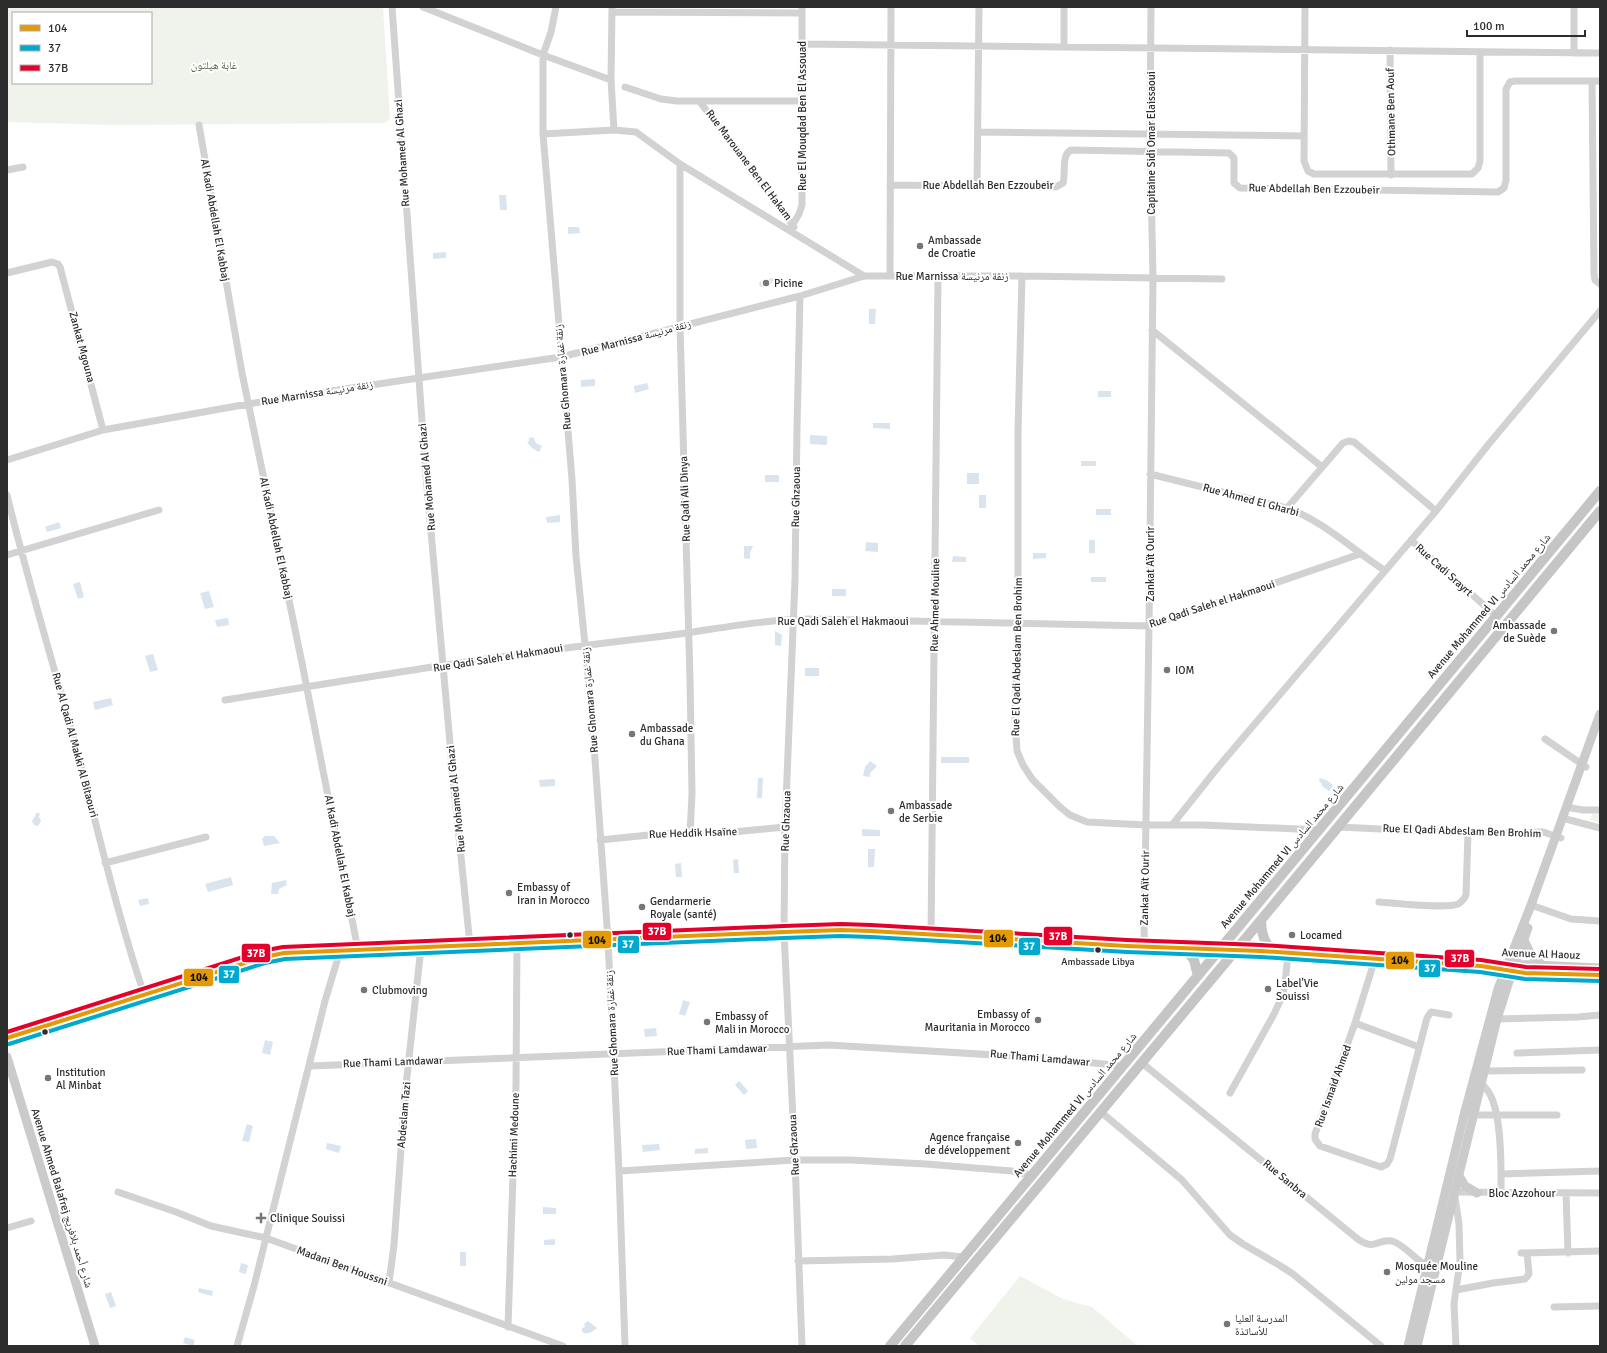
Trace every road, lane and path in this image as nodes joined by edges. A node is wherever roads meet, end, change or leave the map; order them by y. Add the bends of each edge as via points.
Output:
1 (392, 7) edge
2 (423, 7) edge
3 (556, 7) edge
4 (891, 7) edge
5 (979, 7) edge
6 (1064, 7) edge
7 (1151, 7) edge
8 (1305, 7) edge
9 (1574, 7) edge
10 (612, 10) edge
11 (802, 10) edge
12 (802, 44) junction
13 (890, 46) junction
14 (979, 46) junction
15 (1064, 47) junction
16 (1151, 48) junction
17 (1305, 50) junction
18 (1390, 50) junction
19 (1480, 52) junction
20 (1574, 53) junction
21 (1600, 53) edge
22 (543, 55) junction
23 (611, 80) junction
24 (1592, 81) junction
25 (1600, 82) edge
26 (625, 87) dead end
27 (801, 101) junction
28 (700, 102) junction
29 (199, 126) dead end
30 (614, 130) junction
31 (978, 132) junction
32 (543, 134) junction
33 (1150, 134) junction
34 (1304, 136) junction
35 (1150, 152) junction
36 (680, 164) junction
37 (23, 167) dead end
38 (7, 170) edge
39 (1391, 174) junction
40 (890, 184) junction
41 (977, 186) junction
42 (793, 224) junction
43 (797, 235) junction
44 (7, 273) edge
45 (864, 276) junction
46 (890, 276) junction
47 (938, 276) junction
48 (1022, 276) junction
49 (1153, 278) junction
50 (1222, 279) dead end
51 (1600, 284) edge
52 (800, 296) junction
53 (1600, 310) edge
54 (680, 326) junction
55 (1152, 330) junction
56 (561, 357) junction
57 (419, 378) junction
58 (248, 404) junction
59 (103, 430) junction
60 (7, 460) edge
61 (1322, 467) junction
62 (1150, 474) junction
63 (1600, 491) edge
64 (7, 496) edge
65 (1287, 508) junction
66 (159, 510) dead end
67 (1436, 511) junction
68 (1600, 511) edge
69 (1411, 540) junction
70 (21, 551) junction
71 (1360, 554) junction
72 (7, 555) edge
73 (1384, 570) junction
74 (1496, 616) junction
75 (794, 619) junction
76 (935, 622) junction
77 (1018, 624) junction
78 (1150, 626) junction
79 (687, 633) junction
80 (585, 645) junction
81 (443, 667) junction
82 (307, 687) junction
83 (225, 700) dead end
84 (1600, 714) edge
85 (1597, 732) edge
86 (1545, 739) dead end
87 (1584, 765) junction
88 (1571, 808) junction
89 (1600, 810) edge
90 (1565, 819) junction
91 (1146, 825) junction
92 (1172, 826) junction
93 (785, 827) junction
94 (1338, 827) junction
95 (1600, 828) edge
96 (1320, 830) junction
97 (690, 834) junction
98 (1468, 834) junction
99 (206, 837) dead end
100 (1558, 837) junction
101 (600, 840) junction
102 (105, 863) junction
103 (1379, 902) dead end
104 (1533, 906) junction
105 (1261, 920) junction
106 (1600, 921) edge
107 (784, 932) junction
108 (931, 934) junction
109 (608, 940) junction
110 (1524, 940) junction
111 (517, 944) junction
112 (470, 945) junction
113 (1144, 946) junction
114 (421, 947) junction
115 (1185, 948) junction
116 (358, 950) junction
117 (1220, 950) junction
118 (1236, 950) junction
119 (340, 951) junction
120 (1273, 952) junction
121 (1288, 953) junction
122 (1375, 959) junction
123 (1543, 966) junction
124 (1509, 968) junction
125 (1600, 968) edge
126 (1600, 975) edge
127 (1198, 976) junction
128 (144, 994) junction
129 (1449, 1015) dead end
130 (1600, 1015) edge
131 (1498, 1019) junction
132 (1355, 1023) junction
133 (7, 1038) edge
134 (790, 1047) junction
135 (1419, 1047) junction
136 (1600, 1050) edge
137 (613, 1053) junction
138 (1517, 1054) dead end
139 (516, 1056) junction
140 (7, 1057) edge
141 (409, 1062) junction
142 (1142, 1063) junction
143 (310, 1066) junction
144 (1123, 1066) junction
145 (1582, 1070) dead end
146 (1484, 1071) junction
147 (1477, 1082) junction
148 (1230, 1093) dead end
149 (1101, 1112) junction
150 (1468, 1115) junction
151 (1557, 1115) dead end
152 (1497, 1116) junction
153 (795, 1160) junction
154 (619, 1171) junction
155 (1600, 1171) edge
156 (1458, 1174) junction
157 (1501, 1174) junction
158 (1031, 1175) junction
159 (118, 1192) dead end
160 (1450, 1192) junction
161 (1600, 1192) edge
162 (1477, 1193) junction
163 (1501, 1193) junction
164 (1566, 1193) junction
165 (30, 1221) dead end
166 (7, 1228) edge
167 (266, 1238) junction
168 (1600, 1251) edge
169 (1568, 1253) junction
170 (963, 1257) junction
171 (798, 1262) junction
172 (1432, 1267) junction
173 (390, 1283) junction
174 (1456, 1290) junction
175 (1600, 1306) edge
176 (1554, 1308) dead end
177 (508, 1327) junction
178 (95, 1346) edge
179 (238, 1346) edge
180 (563, 1346) edge
181 (625, 1346) edge
182 (802, 1346) edge
183 (890, 1346) edge
184 (905, 1346) edge
185 (1381, 1346) edge
186 (1408, 1346) edge
187 (1416, 1346) edge
188 (1456, 1346) edge

1 - 57 street, Rue Mohamed Al Ghazi
2 - 22 street
3 - 22 street, Rue Ghomara زنقة غمارة
4 - 13 street
5 - 14 street
6 - 15 street
7 - 16 street, Capitaine Sidi Omar Elaissaoui
8 - 17 street, Rue Abdellah Ben Ezzoubeir
9 - 20 street
10 - 11 street
10 - 23 street
11 - 12 street, Rue El Mouqdad Ben El Assouad
12 - 13 street
12 - 27 street, Rue El Mouqdad Ben El Assouad
13 - 14 street
13 - 40 street
14 - 15 street
14 - 31 street
15 - 16 street
16 - 17 street
16 - 33 street, Capitaine Sidi Omar Elaissaoui
17 - 18 street
17 - 34 street, Rue Abdellah Ben Ezzoubeir
18 - 19 street
18 - 39 street, Othmane Ben Aouf
19 - 20 street
19 - 39 street, Rue Abdellah Ben Ezzoubeir via 1478,168 1472,174 1461,175
20 - 21 street
22 - 23 street
22 - 32 street, Rue Ghomara زنقة غمارة
23 - 30 street
24 - 25 street
24 - 35 street, Rue Abdellah Ben Ezzoubeir via 1510,82 1506,89 1506,180 1504,188 1498,192 1240,188 1234,183 1234,158 1229,152
24 - 51 street via 1594,274 1595,280
26 - 28 street, Rue Marouane Ben El Hakam via 661,99
27 - 28 street
27 - 42 street, Rue El Mouqdad Ben El Assouad via 802,205
28 - 42 street, Rue Marouane Ben El Hakam
29 - 58 street, Al Kadi Abdellah El Kabbaj
30 - 32 street
30 - 36 street via 636,132
31 - 33 street
31 - 41 street
32 - 56 street, Rue Ghomara زنقة غمارة
33 - 34 street
33 - 35 street, Capitaine Sidi Omar Elaissaoui
34 - 39 street, Rue Abdellah Ben Ezzoubeir via 1304,162 1308,172
35 - 41 street, Rue Abdellah Ben Ezzoubeir via 1071,150 1065,156 1064,179 1060,186
35 - 49 street, Capitaine Sidi Omar Elaissaoui
36 - 43 street
36 - 54 street, Rue Qadi Ali Dinya
37 - 38 street
40 - 41 street, Rue Abdellah Ben Ezzoubeir
40 - 46 street
42 - 43 street, Rue Marouane Ben El Hakam
43 - 45 street
44 - 59 street, Zankat Mgouna via 52,262 58,264
45 - 46 street, Rue Marnissa زنقة مرنيسة
45 - 52 street, Rue Marnissa زنقة مرنيسة
46 - 47 street, Rue Marnissa زنقة مرنيسة
47 - 48 street, Rue Marnissa زنقة مرنيسة
47 - 76 street, Rue Ahmed Mouline
48 - 49 street, Rue Marnissa زنقة مرنيسة
48 - 77 street, Rue El Qadi Abdeslam Ben Brohim via 1018,431
49 - 50 street, Rue Marnissa زنقة مرنيسة
49 - 55 street, Zankat Aït Ourir
52 - 54 street, Rue Marnissa زنقة مرنيسة
52 - 75 street, Rue Ghzaoua
53 - 67 street
54 - 56 street, Rue Marnissa زنقة مرنيسة
54 - 79 street, Rue Qadi Ali Dinya
55 - 61 street
55 - 62 street, Zankat Aït Ourir
56 - 57 street, Rue Marnissa زنقة مرنيسة
56 - 80 street, Rue Ghomara زنقة غمارة
57 - 58 street, Rue Marnissa زنقة مرنيسة
57 - 81 street, Rue Mohamed Al Ghazi
58 - 59 street, Rue Marnissa زنقة مرنيسة
58 - 82 street, Al Kadi Abdellah El Kabbaj
59 - 60 street, Rue Marnissa زنقة مرنيسة
61 - 65 street
61 - 67 street via 1343,443 1354,442
62 - 65 street, Rue Ahmed El Gharbi
62 - 78 street, Zankat Aït Ourir
63 - 74 main road, Avenue Mohammed VI شارع محمد السادس
64 - 70 street, Rue Al Qadi Al Makki Al Bitaouri
65 - 71 street, Rue Ahmed El Gharbi via 1318,523
66 - 70 street
67 - 69 street
68 - 94 main road
69 - 73 street
69 - 74 street, Rue Cadi Srayrt
70 - 72 street
70 - 102 street, Rue Al Qadi Al Makki Al Bitaouri via 72,732
71 - 73 street, Rue Ahmed El Gharbi
71 - 78 street, Rue Qadi Saleh el Hakmaoui
73 - 92 street via 1219,766
74 - 96 main road, Avenue Mohammed VI شارع محمد السادس
75 - 76 street, Rue Qadi Saleh el Hakmaoui
75 - 79 street, Rue Qadi Saleh el Hakmaoui
75 - 93 street, Rue Ghzaoua
76 - 77 street, Rue Qadi Saleh el Hakmaoui
76 - 108 street, Rue Ahmed Mouline
77 - 78 street, Rue Qadi Saleh el Hakmaoui
77 - 91 street, Rue El Qadi Abdeslam Ben Brohim via 1015,739 1017,751 1026,770 1048,797 1079,819 1102,824
78 - 91 street, Zankat Aït Ourir
79 - 80 street, Rue Qadi Saleh el Hakmaoui
79 - 97 street, Rue Qadi Ali Dinya via 692,787
80 - 81 street, Rue Qadi Saleh el Hakmaoui
80 - 101 street, Rue Ghomara زنقة غمارة
81 - 82 street, Rue Qadi Saleh el Hakmaoui
81 - 112 street, Rue Mohamed Al Ghazi
82 - 83 street, Rue Qadi Saleh el Hakmaoui
82 - 116 street, Al Kadi Abdellah El Kabbaj
84 - 85 main road
85 - 87 main road
86 - 87 street
87 - 88 main road
87 - 90 main road
88 - 89 street
88 - 90 main road
90 - 95 street
90 - 100 main road
91 - 92 street, Rue El Qadi Abdeslam Ben Brohim
91 - 113 street, Zankat Aït Ourir
92 - 96 street, Rue El Qadi Abdeslam Ben Brohim
93 - 97 street, Rue Heddik Hsaïne
93 - 107 street, Rue Ghzaoua
94 - 98 street, Rue El Qadi Abdeslam Ben Brohim
94 - 105 main road
96 - 117 main road, Avenue Mohammed VI شارع محمد السادس
97 - 101 street, Rue Heddik Hsaïne via 659,834
98 - 100 street, Rue El Qadi Abdeslam Ben Brohim via 1543,832
98 - 103 street via 1466,895 1462,902 1438,905
99 - 102 street
100 - 104 main road
101 - 109 street, Rue Ghomara زنقة غمارة
102 - 128 street, Rue Al Qadi Al Makki Al Bitaouri
104 - 106 street via 1571,919
104 - 110 main road
104 - 124 main road
105 - 118 main road
105 - 120 main road via 1264,939
107 - 108 main road, Avenue Al Haouz via 848,930
107 - 109 main road, Avenue Al Haouz
107 - 134 street, Rue Ghzaoua
108 - 113 main road, Avenue Al Haouz
109 - 111 main road, Avenue Al Haouz
109 - 137 street, Rue Ghomara زنقة غمارة
110 - 123 main road via 1530,953
110 - 124 main road
111 - 112 main road, Avenue Al Haouz
111 - 139 street, Hachimi Medoune
112 - 114 main road, Avenue Al Haouz
113 - 115 main road, Avenue Al Haouz
114 - 116 main road, Avenue Al Haouz
114 - 141 street, Abdeslam Tazi
115 - 117 main road, Avenue Al Haouz
115 - 127 main road via 1194,960
116 - 119 main road, Avenue Al Haouz
117 - 118 main road, Avenue Al Haouz
117 - 127 main road, Avenue Mohammed VI شارع محمد السادس
118 - 120 main road, Avenue Al Haouz
118 - 142 main road
119 - 128 main road, Avenue Al Haouz via 274,955
119 - 143 street
120 - 121 main road, Avenue Al Haouz
121 - 122 main road, Avenue Al Haouz
121 - 148 street via 1282,998
122 - 124 main road, Avenue Al Haouz
122 - 132 street, Rue Ismaid Ahmed
123 - 124 main road, Avenue Al Haouz
123 - 125 main road, Avenue Al Haouz
124 - 126 main road, Avenue Al Haouz
124 - 131 main road
124 - 147 main road via 1498,989
127 - 144 main road, Avenue Mohammed VI شارع محمد السادس
128 - 133 main road, Avenue Al Haouz
129 - 135 street, Rue Ismaid Ahmed via 1435,1012 1429,1014
130 - 131 street
131 - 146 main road
132 - 135 street
132 - 135 street, Rue Ismaid Ahmed via 1315,1134 1320,1146 1381,1168 1387,1164
134 - 137 street, Rue Thami Lamdawar
134 - 144 street, Rue Thami Lamdawar via 872,1046
134 - 153 street, Rue Ghzaoua
136 - 138 street
137 - 139 street, Rue Thami Lamdawar
137 - 154 street, Rue Ghomara زنقة غمارة
139 - 141 street, Rue Thami Lamdawar
139 - 177 street, Hachimi Medoune
140 - 178 main road, Avenue Ahmed Balafrej شارع أحمد بلافريج
141 - 143 street, Rue Thami Lamdawar
141 - 173 street, Abdeslam Tazi
142 - 149 main road
142 - 172 street, Rue Sanbra via 1359,1240 1372,1246 1392,1241
143 - 167 street
144 - 158 main road, Avenue Mohammed VI شارع محمد السادس
145 - 146 street
146 - 147 main road
147 - 150 main road
147 - 152 street via 1489,1091
149 - 184 main road
149 - 185 street via 1182,1180 1230,1235 1293,1274
150 - 152 street
150 - 156 main road
150 - 160 main road
151 - 152 street
152 - 157 street
153 - 154 street
153 - 158 street via 926,1164
153 - 171 street, Rue Ghzaoua
154 - 181 street, Rue Ghomara زنقة غمارة
155 - 157 street, Bloc Azzohour
156 - 160 main road
156 - 162 main road via 1465,1186
157 - 163 street
158 - 170 main road, Avenue Mohammed VI شارع محمد السادس
159 - 167 street, Madani Ben Houssni via 211,1226
160 - 162 street, Bloc Azzohour
160 - 172 main road
160 - 174 street via 1460,1238
161 - 164 street, Bloc Azzohour
162 - 163 street, Bloc Azzohour
163 - 164 street, Bloc Azzohour
164 - 169 street
165 - 166 street
167 - 173 street, Madani Ben Houssni
167 - 179 street
168 - 169 street
169 - 174 street via 1524,1253 1529,1274 1525,1279
170 - 171 street via 944,1255
170 - 183 main road, Avenue Mohammed VI شارع محمد السادس
171 - 182 street, Rue Ghzaoua
172 - 186 main road
172 - 187 main road
173 - 177 street, Madani Ben Houssni
174 - 188 street
175 - 176 street
177 - 180 street, Madani Ben Houssni

